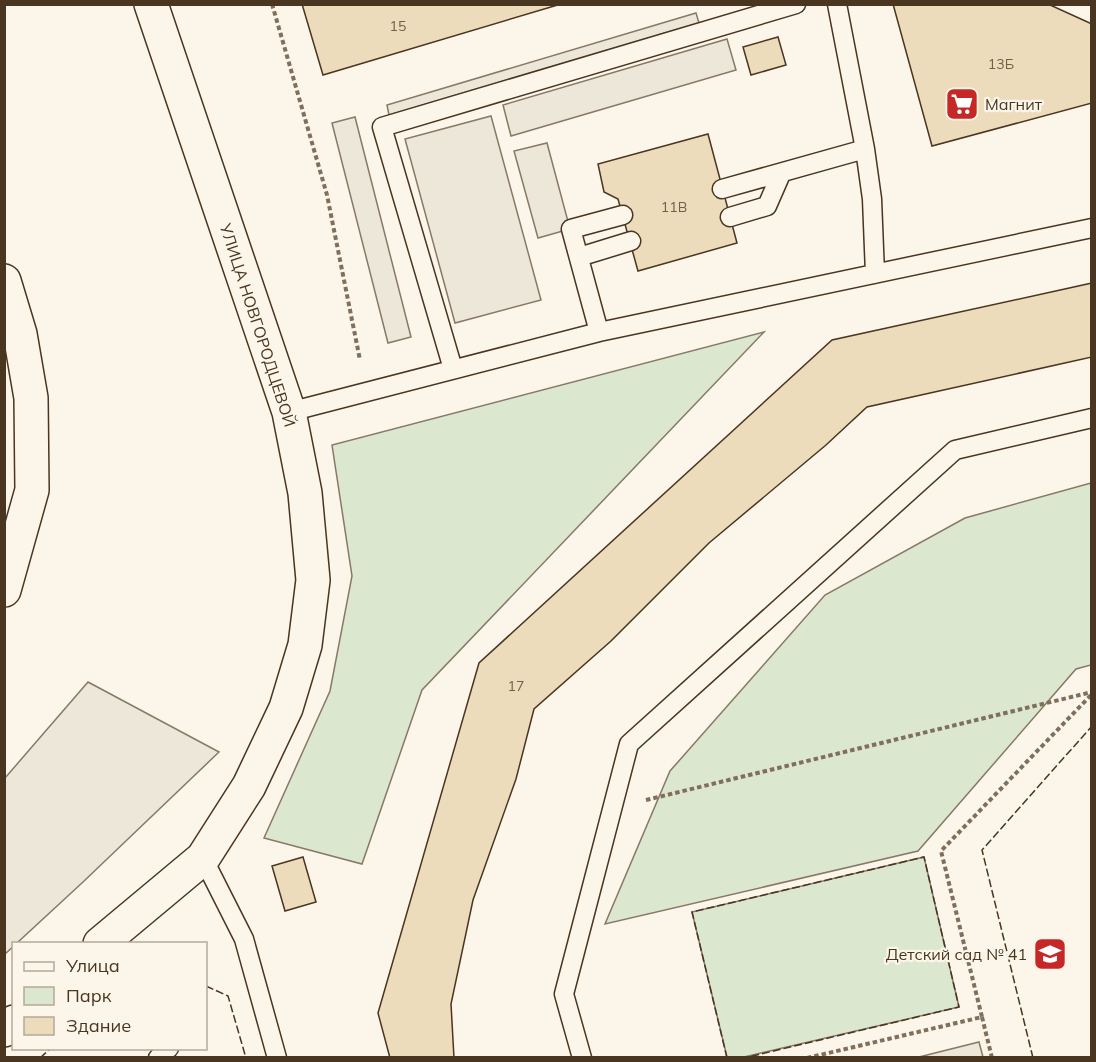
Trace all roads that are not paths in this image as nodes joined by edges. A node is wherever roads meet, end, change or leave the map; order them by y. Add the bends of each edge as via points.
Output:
1 (151, 4) edge
2 (796, 4) edge
3 (837, 4) edge
4 (865, 149) junction
5 (781, 174) junction
6 (722, 189) dead end
7 (623, 215) dead end
8 (730, 217) dead end
9 (1092, 228) edge
10 (631, 242) dead end
11 (579, 257) junction
12 (875, 274) junction
13 (4, 281) edge
14 (598, 332) junction
15 (453, 369) junction
16 (290, 412) junction
17 (1092, 418) edge
18 (4, 590) edge
19 (203, 858) junction
20 (102, 942) edge
21 (277, 1058) edge
22 (582, 1058) edge

1 - 16 street, УЛИЦА НОВГОРОДЦЕВОЙ
2 - 15 lane via 381,127
3 - 4 lane
4 - 5 lane
4 - 12 lane
5 - 6 lane
5 - 8 lane via 767,206
7 - 11 lane via 571,229
9 - 12 lane
10 - 11 lane
11 - 14 lane
12 - 14 lane
13 - 18 street via 20,334 31,398 32,489
14 - 15 lane
15 - 16 lane
16 - 19 street, УЛИЦА НОВГОРОДЦЕВОЙ via 306,493 313,580 305,645 286,708 249,786
17 - 22 lane via 955,450 629,744 564,994
19 - 20 street, УЛИЦА НОВГОРОДЦЕВОЙ
19 - 21 lane via 244,939

